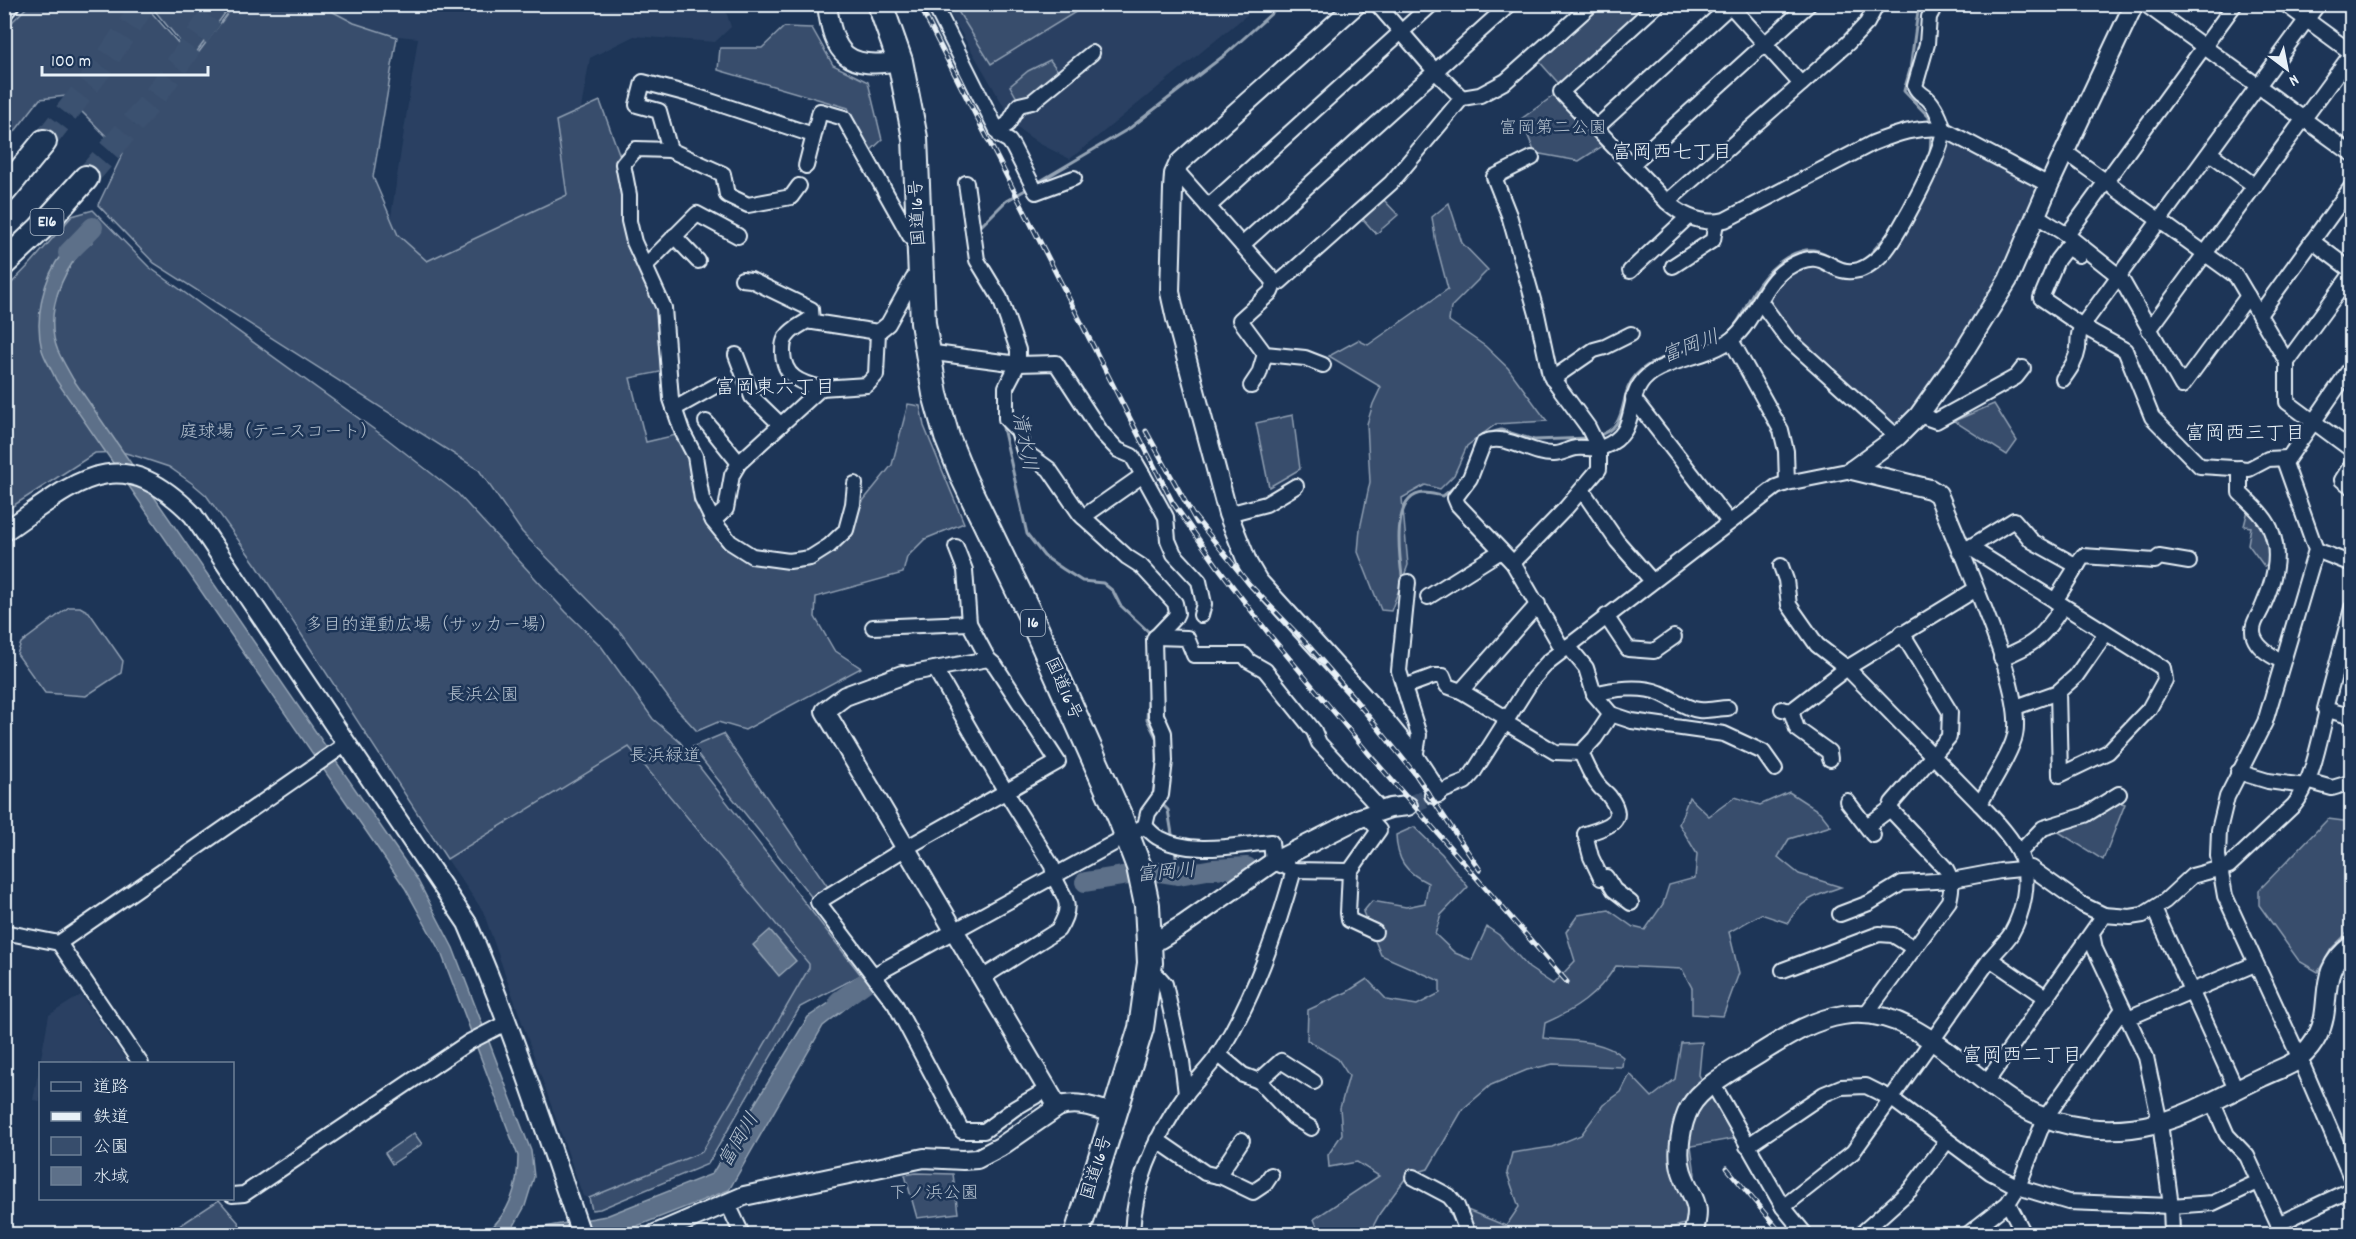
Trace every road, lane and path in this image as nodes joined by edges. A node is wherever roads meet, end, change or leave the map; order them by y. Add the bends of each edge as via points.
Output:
1 (10, 4) edge
2 (827, 4) edge
3 (880, 4) edge
4 (934, 4) edge
5 (1358, 4) edge
6 (1377, 4) edge
7 (1432, 4) edge
8 (1510, 4) edge
9 (1592, 4) edge
10 (1658, 4) edge
11 (1809, 4) edge
12 (1877, 4) edge
13 (1936, 4) edge
14 (2134, 4) edge
15 (2145, 4) edge
16 (2235, 4) edge
17 (2285, 4) edge
18 (2318, 4) edge
19 (1730, 5) edge
20 (4, 11) edge
21 (2307, 20) junction
22 (1401, 32) junction
23 (1765, 44) junction
24 (2204, 47) junction
25 (1092, 53) dead end
26 (2352, 53) edge
27 (900, 60) junction
28 (1435, 71) junction
29 (1802, 84) junction
30 (2258, 86) junction
31 (1462, 98) junction
32 (2304, 120) junction
33 (1596, 128) junction
34 (1943, 129) junction
35 (997, 131) junction
36 (813, 135) junction
37 (44, 142) tunnel mouth
38 (670, 150) junction
39 (2065, 152) junction
40 (2210, 153) junction
41 (2352, 154) edge
42 (1532, 158) dead end
43 (1631, 165) junction
44 (806, 166) dead end
45 (1175, 169) junction
46 (86, 178) tunnel mouth
47 (1074, 178) dead end
48 (2105, 182) junction
49 (966, 183) dead end
50 (2049, 184) junction
51 (799, 186) dead end
52 (2255, 186) junction
53 (2352, 186) edge
54 (4, 191) edge
55 (1667, 202) junction
56 (1208, 207) junction
57 (2037, 216) junction
58 (1688, 217) junction
59 (2160, 221) junction
60 (1716, 222) junction
61 (40, 230) junction
62 (674, 236) junction
63 (738, 236) dead end
64 (2067, 236) junction
65 (920, 237) junction
66 (2312, 241) junction
67 (1242, 245) junction
68 (2084, 250) junction
69 (2206, 254) junction
70 (698, 261) dead end
71 (4, 263) edge
72 (646, 265) junction
73 (1673, 266) dead end
74 (4, 270) edge
75 (1630, 271) dead end
76 (2352, 272) edge
77 (2120, 277) junction
78 (921, 278) junction
79 (742, 279) dead end
80 (1275, 282) junction
81 (2340, 289) junction
82 (2248, 296) junction
83 (2352, 297) edge
84 (1760, 301) junction
85 (2259, 315) junction
86 (812, 322) junction
87 (2082, 326) junction
88 (2149, 330) junction
89 (878, 332) junction
90 (1631, 334) dead end
91 (1731, 340) junction
92 (927, 352) junction
93 (1265, 354) junction
94 (736, 355) dead end
95 (2287, 362) junction
96 (1018, 364) junction
97 (1323, 365) dead end
98 (2352, 366) edge
99 (2023, 368) dead end
100 (1552, 379) junction
101 (2063, 379) dead end
102 (717, 385) dead end
103 (1251, 386) dead end
104 (821, 388) junction
105 (1633, 398) junction
106 (674, 409) junction
107 (1919, 415) junction
108 (705, 422) dead end
109 (2312, 422) junction
110 (781, 425) junction
111 (1897, 437) junction
112 (1599, 449) junction
113 (2352, 450) edge
114 (2287, 458) junction
115 (739, 463) junction
116 (2352, 464) edge
117 (2240, 468) junction
118 (1852, 470) junction
119 (1143, 475) junction
120 (1787, 483) junction
121 (855, 484) dead end
122 (1296, 486) dead end
123 (2352, 487) edge
124 (1582, 490) junction
125 (1228, 514) junction
126 (1083, 517) junction
127 (713, 521) junction
128 (1729, 522) junction
129 (4, 532) edge
130 (956, 547) dead end
131 (1966, 549) junction
132 (2316, 550) junction
133 (1501, 551) junction
134 (2189, 562) dead end
135 (1513, 563) junction
136 (2352, 564) edge
137 (1781, 566) dead end
138 (2077, 566) junction
139 (1652, 581) junction
140 (1408, 582) dead end
141 (1976, 589) junction
142 (1428, 597) dead end
143 (2059, 603) junction
144 (1538, 604) junction
145 (2352, 608) edge
146 (1201, 615) dead end
147 (1606, 616) junction
148 (969, 623) junction
149 (873, 627) dead end
150 (1902, 633) junction
151 (2106, 633) junction
152 (1155, 637) junction
153 (1674, 637) dead end
154 (1566, 648) junction
155 (2001, 658) junction
156 (988, 660) junction
157 (2282, 661) junction
158 (1846, 668) junction
159 (935, 669) junction
160 (902, 675) joint
161 (1404, 687) junction
162 (1461, 691) junction
163 (2058, 692) junction
164 (1594, 694) junction
165 (2016, 707) junction
166 (1728, 708) dead end
167 (2328, 710) junction
168 (1611, 714) junction
169 (2352, 717) edge
170 (1507, 721) junction
171 (346, 744) junction
172 (1581, 753) junction
173 (1932, 757) junction
174 (1415, 758) junction
175 (1830, 759) dead end
176 (1775, 769) dead end
177 (2238, 772) junction
178 (2352, 782) edge
179 (2306, 784) junction
180 (1006, 792) junction
181 (1436, 794) joint
182 (2119, 794) dead end
183 (1847, 801) dead end
184 (1980, 804) junction
185 (1408, 806) tunnel mouth
186 (1890, 809) junction
187 (1374, 814) junction
188 (1136, 830) junction
189 (906, 849) junction
190 (2019, 854) junction
191 (1273, 862) junction
192 (2024, 868) junction
193 (1294, 870) junction
194 (2220, 870) junction
195 (1350, 871) junction
196 (1054, 875) junction
197 (1952, 880) junction
198 (1631, 903) dead end
199 (2154, 909) junction
200 (1840, 914) dead end
201 (2104, 915) junction
202 (954, 931) junction
203 (4, 932) edge
204 (1375, 932) dead end
205 (2092, 934) junction
206 (1150, 941) junction
207 (59, 943) junction
208 (2352, 945) edge
209 (1914, 948) junction
210 (1990, 959) junction
211 (2255, 964) junction
212 (1783, 970) dead end
213 (1149, 971) junction
214 (874, 975) junction
215 (982, 978) junction
216 (2192, 993) junction
217 (2047, 998) junction
218 (2126, 1013) junction
219 (1865, 1015) junction
220 (506, 1023) junction
221 (1932, 1041) junction
222 (1218, 1054) junction
223 (2300, 1059) junction
224 (140, 1062) edge
225 (1259, 1081) junction
226 (1314, 1082) dead end
227 (1986, 1083) junction
228 (1713, 1084) junction
229 (1048, 1089) junction
230 (2236, 1089) junction
231 (1186, 1094) junction
232 (1892, 1099) junction
233 (2212, 1101) junction
234 (1058, 1107) junction
235 (1115, 1114) junction
236 (2045, 1118) junction
237 (2160, 1123) junction
238 (1311, 1128) dead end
239 (1157, 1140) junction
240 (1242, 1140) dead end
241 (1947, 1141) junction
242 (1747, 1146) junction
243 (1271, 1175) dead end
244 (1218, 1176) junction
245 (1413, 1177) dead end
246 (2352, 1180) edge
247 (2258, 1182) junction
248 (2018, 1187) junction
249 (2352, 1189) edge
250 (234, 1195) edge
251 (728, 1202) junction
252 (2008, 1203) junction
253 (2171, 1206) junction
254 (1783, 1207) junction
255 (2281, 1231) edge
256 (581, 1234) edge
257 (655, 1234) edge
258 (741, 1234) edge
259 (1077, 1234) edge
260 (1132, 1234) edge
261 (1468, 1234) edge
262 (1693, 1234) edge
263 (1805, 1234) edge
264 (1861, 1234) edge
265 (1968, 1234) edge
266 (2024, 1234) edge
267 (2172, 1234) edge

1 - 20 street
2 - 27 street via 836,44 844,54 867,65
3 - 27 highway, 国道16号 / 16
4 - 35 street
5 - 45 street
6 - 22 street
7 - 22 street
8 - 28 street
9 - 31 street via 1506,81 1480,95
10 - 33 street via 1561,92
11 - 23 street
12 - 29 street via 1867,23
13 - 34 street via 1929,16 1927,44 1915,86 1938,112
14 - 39 street
15 - 24 street
16 - 24 street
17 - 21 street
18 - 21 street
19 - 23 street
19 - 33 street
21 - 26 street
21 - 30 street
22 - 28 street
22 - 56 street
23 - 29 street
23 - 43 street
24 - 30 street
24 - 48 street
25 - 35 street via 1032,102 1019,105 1008,124
26 - 32 street
27 - 65 highway, 国道16号 / 16 via 915,138
28 - 31 street
28 - 67 street
29 - 55 street
30 - 32 street
30 - 40 street
31 - 80 street via 1385,189 1280,282
32 - 41 street
32 - 52 street
33 - 43 street
34 - 50 street
34 - 60 street via 1927,127 1872,143
34 - 84 street via 1941,145 1908,217 1884,252 1860,270 1845,271 1818,258 1806,258 1770,283
35 - 47 street via 1013,147 1036,192
36 - 38 street via 643,82 637,105 659,111
36 - 44 street
36 - 65 street via 820,111 844,118 910,236
37 - 54 highway
38 - 51 street via 723,174 726,195 748,205 791,197
38 - 72 street via 636,149 622,164 629,195 629,221
39 - 48 street
39 - 50 street
40 - 52 street
40 - 59 street
42 - 100 street via 1494,177 1509,215
43 - 55 street
45 - 56 street
45 - 125 street via 1170,291
46 - 61 highway, E16
48 - 59 street
48 - 64 street
49 - 96 street via 977,260 999,298 1018,350
50 - 57 street
52 - 69 street
53 - 66 street
55 - 58 street
56 - 67 street
57 - 64 street
57 - 107 street via 2008,280
58 - 60 street
58 - 75 street
59 - 69 street
59 - 77 street
60 - 73 street via 1713,240
61 - 71 highway, E16
61 - 74 highway
62 - 63 street via 697,214
62 - 70 street
62 - 72 street
64 - 68 street
65 - 78 highway, 国道16号 / 16
66 - 76 street
66 - 85 street
67 - 80 street
68 - 77 street
68 - 87 street via 2079,255 2067,246 2041,297
69 - 82 street via 2236,276
69 - 88 street
72 - 106 street via 664,308
76 - 81 street
77 - 87 street
77 - 88 street
78 - 89 street via 913,279 888,324
78 - 92 highway, 国道16号 / 16
79 - 86 street via 751,279 811,309
80 - 93 street via 1271,292 1240,320
81 - 83 street
81 - 95 street
82 - 85 street
82 - 88 street via 2182,386
84 - 91 street
84 - 111 street via 1787,338
85 - 95 street
86 - 89 street
86 - 104 street via 807,321 789,333 783,342 785,369 802,384
87 - 101 street via 2077,335 2075,362
87 - 117 street via 2125,350 2152,417 2200,466
89 - 104 street via 876,375 867,385
90 - 100 street via 1594,350
91 - 105 street via 1652,373 1641,382
91 - 120 street via 1781,430
92 - 96 street
92 - 188 highway, 国道16号 / 16 via 934,394 964,479
93 - 97 street via 1305,358
93 - 103 street
94 - 110 street via 752,397
95 - 109 street via 2287,402
96 - 119 street via 1056,363 1101,432 1118,450 1132,456
96 - 126 street via 1005,387 1006,419 1018,431 1024,451 1049,469
98 - 109 street
99 - 107 street via 2016,377 1935,421
100 - 112 street via 1588,427
102 - 106 street
104 - 110 street
105 - 112 street via 1629,423 1622,435
105 - 128 street
106 - 127 street via 695,456 702,499
107 - 111 street
108 - 115 street
109 - 113 street
109 - 114 street
110 - 115 street
111 - 118 street
112 - 124 street via 1599,469
112 - 133 street via 1577,448 1553,454 1495,438 1484,442 1470,478 1455,498
114 - 117 street
114 - 132 street via 2286,467
115 - 127 street via 732,475 726,509
116 - 123 street via 2342,480
117 - 157 street via 2240,493 2262,515 2272,533 2277,559 2271,586 2255,620 2254,636 2268,655
118 - 120 street
118 - 131 street via 1921,486 1938,494
119 - 126 street
119 - 146 street via 1166,517 1174,554 1199,580 1204,604
120 - 128 street
121 - 127 street via 846,530 810,558 789,561 752,556 730,542
122 - 125 street via 1266,504
124 - 135 street
124 - 139 street via 1617,541
125 - 174 street via 1258,581
126 - 152 street via 1141,566 1175,603 1175,617
128 - 139 street
129 - 171 street via 83,479 112,474 145,479 160,486 193,515
130 - 148 street via 965,570
131 - 138 street via 2014,520 2032,541
131 - 141 street
131 - 143 street
132 - 136 street
132 - 157 street
133 - 135 street
133 - 142 street
134 - 138 street via 2159,557 2155,561 2083,556
135 - 144 street
137 - 158 street via 1789,605 1817,645
138 - 143 street
139 - 147 street
140 - 161 street via 1399,671
141 - 150 street
141 - 155 street
143 - 151 street
143 - 155 street via 2046,631 2028,647
144 - 154 street
144 - 162 street
145 - 167 street via 2325,709
147 - 153 street via 1628,649 1654,651
147 - 154 street
148 - 149 street
148 - 156 street
150 - 158 street
150 - 173 street via 1950,712 1949,737
151 - 163 street via 2076,676
151 - 163 street via 2163,668 2165,681 2149,709 2108,752 2060,775
152 - 187 street via 1187,638 1194,655 1244,655 1265,670
152 - 188 street via 1156,715 1164,733 1165,761 1161,795
154 - 164 street via 1586,668
154 - 170 street via 1532,681
155 - 165 street
156 - 159 street
156 - 180 street via 1027,711 1058,762
157 - 177 street via 2265,722
158 - 173 street
158 - 175 street via 1786,710 1797,729 1829,752
159 - 160 street
159 - 180 street
160 - 189 street via 845,696 825,711
161 - 162 street via 1443,675 1447,686
161 - 174 street via 1419,735
162 - 170 street
163 - 165 street
164 - 166 street via 1632,689 1658,692 1699,710
164 - 168 street
165 - 184 street via 2014,739
167 - 169 street
167 - 179 street
168 - 172 street
168 - 176 street via 1632,722 1724,734 1763,752
170 - 172 street via 1556,752
170 - 181 street via 1466,782
171 - 207 street
171 - 220 street via 467,923
172 - 198 street via 1617,810 1613,824 1585,834 1591,857 1601,878 1606,877 1614,890
173 - 184 street
173 - 186 street
174 - 181 street
177 - 179 street via 2268,781
177 - 194 street via 2218,830
178 - 179 street via 2332,788
179 - 194 street via 2300,799
180 - 189 street
180 - 196 street
182 - 190 street via 2085,815 2043,828
183 - 186 street via 1870,830
184 - 190 street
185 - 187 street via 1390,807
186 - 197 street
187 - 191 street
187 - 195 street via 1379,830
188 - 191 street via 1185,847 1271,842
188 - 196 street
188 - 206 highway, 国道16号 / 16
189 - 202 street
189 - 214 street via 818,902
190 - 192 street
191 - 193 street
191 - 206 street via 1183,925
192 - 197 street
192 - 201 street via 2031,868
192 - 210 street via 2021,910 2011,934
193 - 195 street
193 - 222 street via 1256,984
194 - 199 street via 2192,876
194 - 211 street via 2225,896
195 - 204 street via 1349,920
196 - 202 street
196 - 215 street via 1068,905 1058,930
197 - 200 street via 1902,883 1869,903
197 - 209 street via 1948,901
199 - 201 street via 2130,917
199 - 216 street
201 - 205 street
202 - 214 street
202 - 215 street
203 - 207 street
205 - 217 street
205 - 218 street via 2095,949
206 - 213 highway, 国道16号 / 16
207 - 224 street
208 - 223 street via 2333,965 2319,1034
209 - 212 street via 1893,935 1879,934
209 - 219 street
210 - 217 street
210 - 221 street
211 - 216 street
211 - 223 street
213 - 231 street via 1165,984
213 - 235 highway, 国道16号 / 16 via 1141,1028
214 - 229 street via 895,1004 962,1131 984,1131
215 - 229 street
216 - 218 street
216 - 230 street
217 - 227 street
218 - 236 street
218 - 237 street via 2146,1057
219 - 221 street via 1896,1021
219 - 228 street via 1819,1020
220 - 250 street via 469,1042 244,1194
220 - 256 street
221 - 227 street
221 - 232 street
222 - 225 street via 1244,1075
222 - 231 street
223 - 230 street
223 - 246 street
225 - 226 street via 1281,1061
225 - 238 street via 1293,1117
227 - 236 street via 2020,1107
228 - 242 street
228 - 262 street via 1690,1107 1680,1148 1683,1173 1698,1208
229 - 234 street
230 - 233 street
231 - 239 street
232 - 241 street
232 - 242 street via 1866,1086 1841,1087 1824,1094
232 - 254 street via 1853,1152
233 - 237 street
233 - 247 street via 2228,1135 2247,1156
234 - 235 street via 1078,1104
234 - 251 street via 977,1159 924,1158
235 - 259 highway, 国道16号 / 16
236 - 237 street via 2101,1130
236 - 248 street
237 - 253 street
239 - 244 street via 1204,1173
239 - 260 street via 1140,1183
240 - 244 street
241 - 248 street
241 - 264 street via 1910,1190
242 - 254 street
243 - 244 street via 1253,1192
245 - 261 street via 1449,1196
247 - 253 street via 2213,1203
247 - 255 street
248 - 252 street
248 - 253 street via 2068,1202
249 - 255 street
251 - 257 street
251 - 258 street
252 - 265 street
252 - 266 street
253 - 267 street
254 - 263 street

